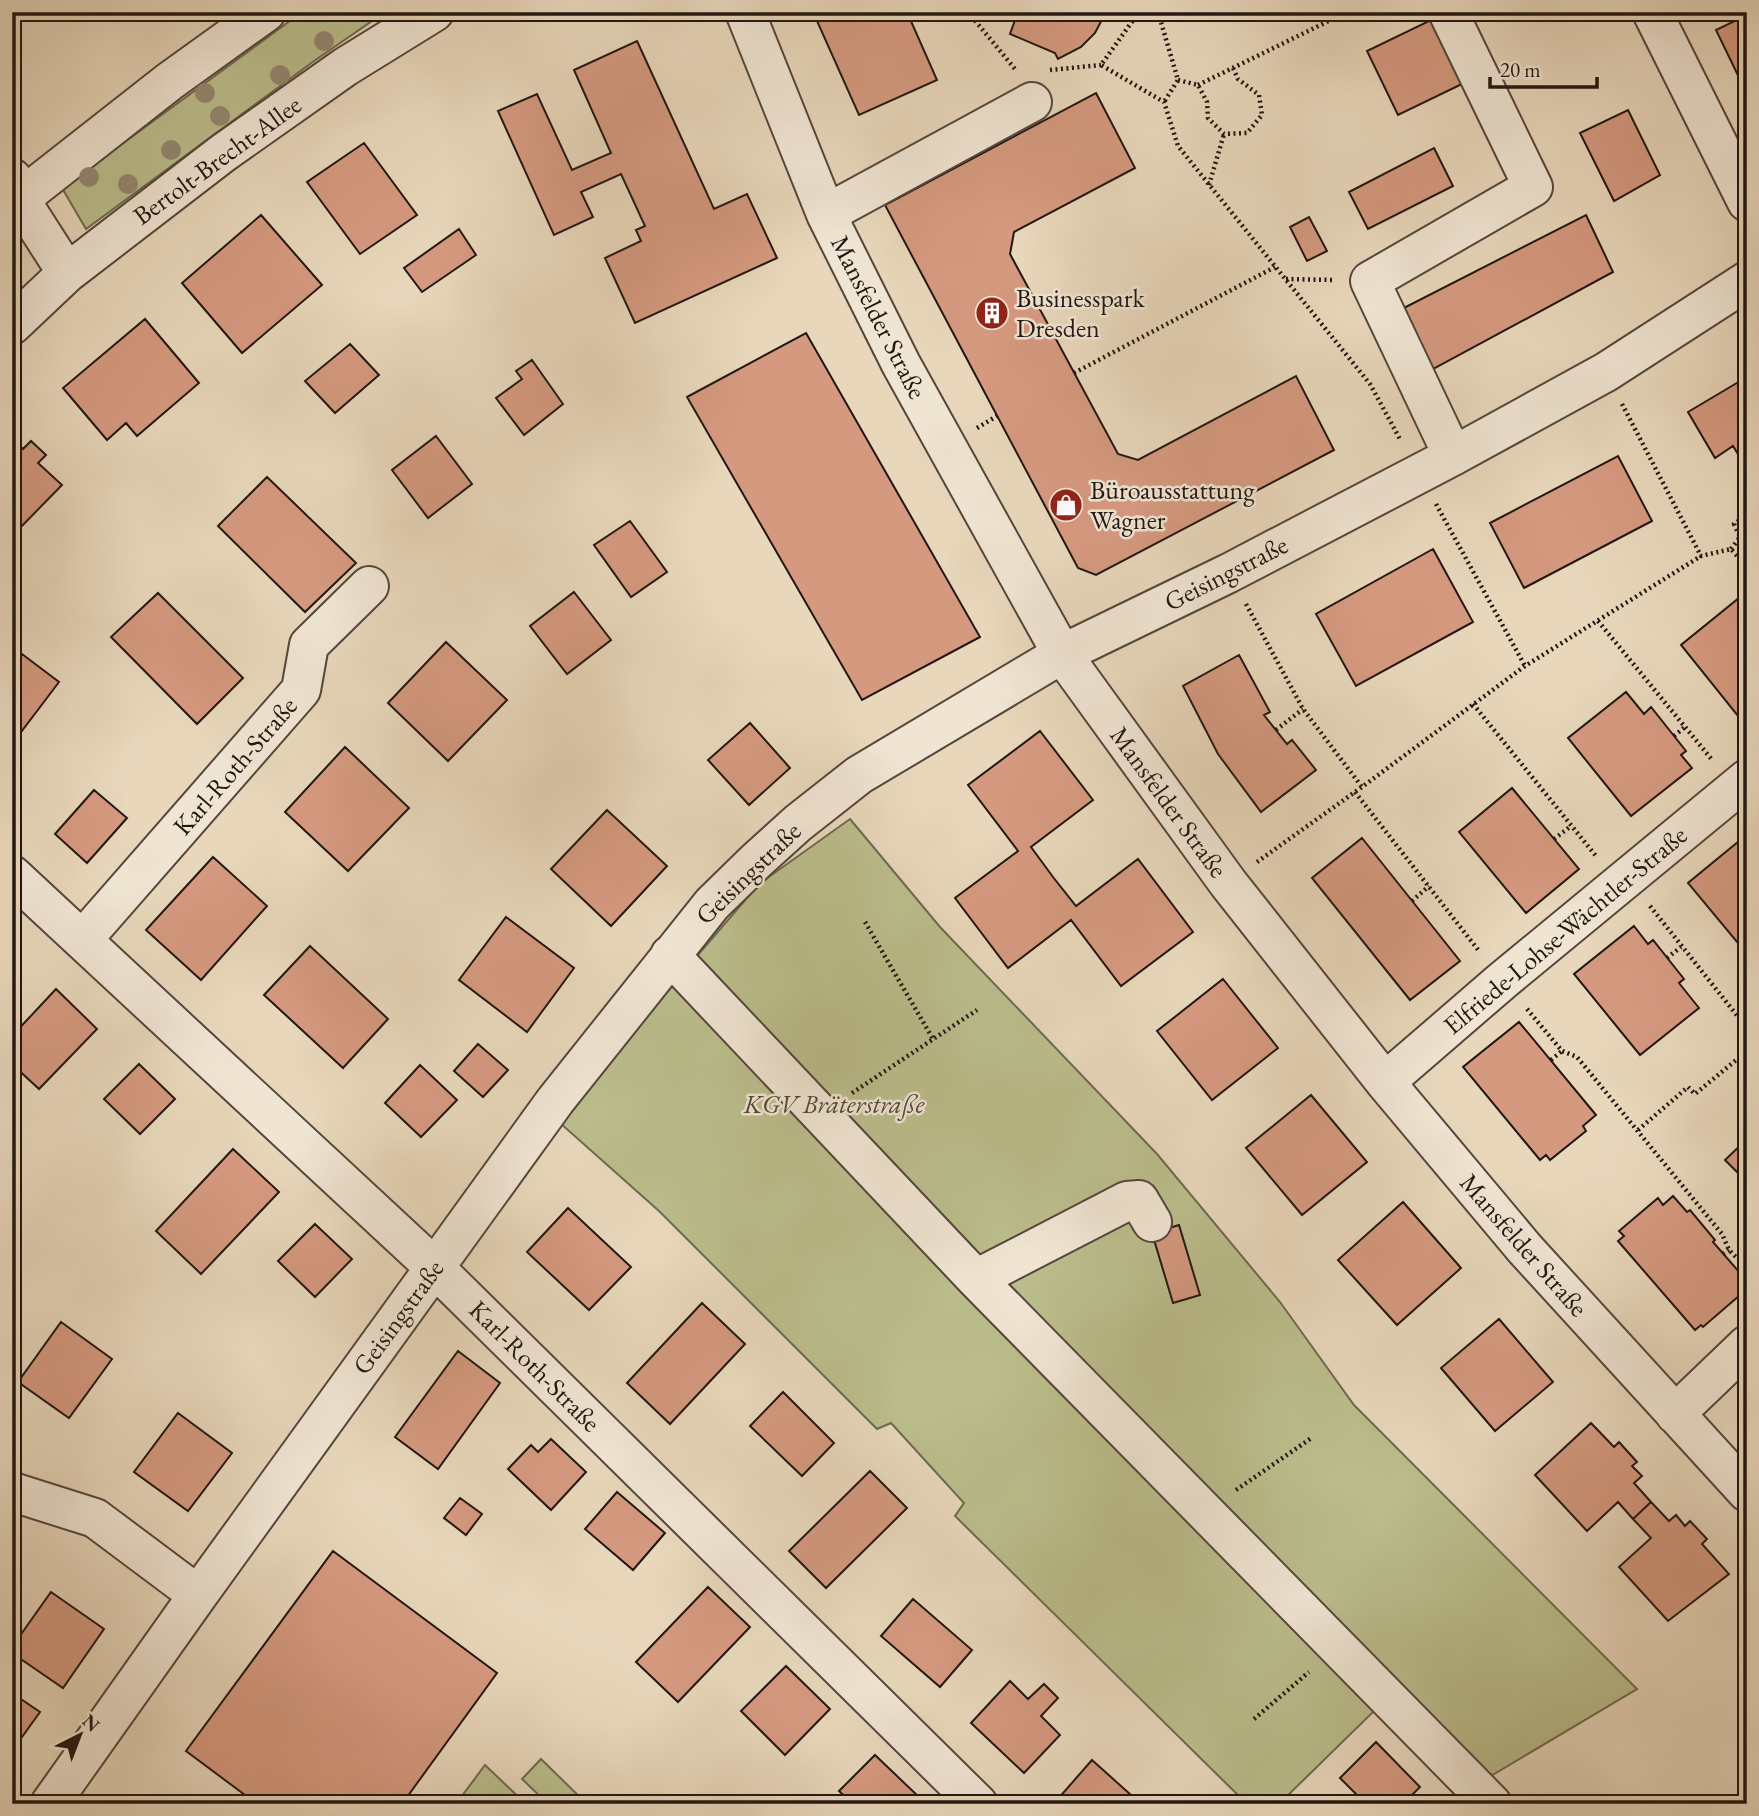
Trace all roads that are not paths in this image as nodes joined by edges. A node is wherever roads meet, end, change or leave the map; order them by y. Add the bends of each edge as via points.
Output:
1 (266, 12) edge
2 (435, 12) edge
3 (745, 12) edge
4 (1448, 12) edge
5 (1652, 12) edge
6 (1033, 82) road end
7 (15, 194) edge
8 (1747, 202) edge
9 (826, 214) junction
10 (67, 273) junction
11 (1747, 281) edge
12 (12, 325) edge
13 (1453, 456) junction
14 (369, 586) dead end
15 (1062, 654) junction
16 (1742, 783) edge
17 (12, 875) edge
18 (83, 939) junction
19 (670, 955) junction
20 (1385, 1082) junction
21 (1152, 1222) dead end
22 (434, 1266) junction
23 (976, 1279) junction
24 (1747, 1345) edge
25 (1675, 1414) junction
26 (12, 1491) edge
27 (1747, 1492) edge
28 (198, 1595) junction
29 (1483, 1795) edge
30 (50, 1804) edge
31 (978, 1804) edge

1 - 7 street
2 - 10 street, Bertolt-Brecht-Allee via 345,67 234,145
3 - 9 street, Mansfelder Straße
4 - 13 street via 1533,187 1370,281
5 - 8 street
6 - 9 street
7 - 10 street
9 - 15 street, Mansfelder Straße via 901,364
10 - 12 street, Bertolt-Brecht-Allee
11 - 13 street, Geisingstraße via 1606,372
13 - 15 street, Geisingstraße via 1413,463 1229,573
14 - 18 street, Karl-Roth-Straße via 309,645 301,690
15 - 19 street, Geisingstraße via 859,775 756,861
15 - 20 street, Mansfelder Straße via 1228,883
16 - 20 street, Elfriede-Lohse-Wächtler-Straße via 1631,891 1502,981
17 - 18 street, Karl-Roth-Straße
18 - 22 street, Karl-Roth-Straße
19 - 22 street, Geisingstraße
19 - 23 street
20 - 25 street, Mansfelder Straße via 1525,1249
21 - 23 street via 1139,1200 1127,1201
22 - 28 street, Geisingstraße
22 - 31 street, Karl-Roth-Straße
23 - 29 street
24 - 25 street
25 - 27 street, Mansfelder Straße
26 - 28 street via 95,1518
28 - 30 street, Geisingstraße

